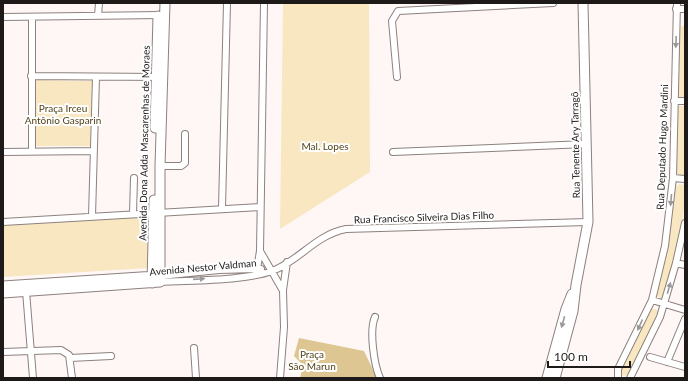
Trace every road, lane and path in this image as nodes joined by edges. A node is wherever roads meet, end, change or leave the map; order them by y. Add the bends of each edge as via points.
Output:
1 (99, 3) edge
2 (158, 3) edge
3 (165, 3) edge
4 (227, 3) edge
5 (264, 3) edge
6 (553, 3) edge
7 (583, 3) edge
8 (677, 6) edge
9 (685, 9) edge
10 (98, 16) junction
11 (161, 16) junction
12 (3, 17) edge
13 (32, 17) junction
14 (31, 76) junction
15 (96, 77) junction
16 (159, 77) junction
17 (397, 77) dead end
18 (674, 101) junction
19 (685, 101) edge
20 (185, 134) dead end
21 (586, 144) junction
22 (32, 151) junction
23 (93, 151) junction
24 (3, 152) edge
25 (393, 152) dead end
26 (160, 166) junction
27 (134, 178) dead end
28 (673, 178) junction
29 (685, 179) edge
30 (260, 207) junction
31 (222, 208) junction
32 (156, 212) junction
33 (133, 214) junction
34 (92, 216) junction
35 (3, 222) edge
36 (588, 222) junction
37 (685, 223) edge
38 (260, 251) junction
39 (287, 262) junction
40 (676, 263) junction
41 (685, 265) edge
42 (272, 271) junction
43 (256, 272) junction
44 (156, 279) junction
45 (576, 285) junction
46 (3, 286) edge
47 (283, 290) junction
48 (26, 291) junction
49 (3, 293) edge
50 (652, 300) junction
51 (664, 304) junction
52 (685, 310) edge
53 (374, 316) dead end
54 (685, 319) edge
55 (682, 335) edge
56 (194, 348) dead end
57 (30, 350) junction
58 (3, 352) edge
59 (111, 356) dead end
60 (650, 357) dead end
61 (70, 358) junction
62 (667, 362) junction
63 (685, 367) edge
64 (618, 377) edge
65 (33, 378) edge
66 (72, 378) edge
67 (196, 378) edge
68 (280, 378) edge
69 (380, 378) edge
70 (547, 378) edge
71 (555, 378) edge
72 (630, 378) edge

1 - 10 street
2 - 11 main road, Avenida Dona Adda Mascarenhas de Moraes
3 - 11 main road, Avenida Dona Adda Mascarenhas de Moraes
4 - 31 street
5 - 30 street
6 - 17 street via 398,11 392,21
7 - 21 main road, Rua Tenente Ary Tarragô
8 - 9 street
8 -> 18 street, Rua Deputado Hugo Mardini
10 - 11 street
10 - 13 street
11 - 16 main road, Avenida Dona Adda Mascarenhas de Moraes
12 - 13 street
13 - 14 street
14 - 15 street
14 - 22 street
15 - 16 street
15 - 23 street
16 - 26 main road, Avenida Dona Adda Mascarenhas de Moraes
16 - 32 main road, Avenida Dona Adda Mascarenhas de Moraes
18 - 19 street
18 - 28 street, Rua Deputado Hugo Mardini
20 - 26 street via 185,163 181,166
21 - 25 street
21 - 36 main road, Rua Tenente Ary Tarragô
22 - 23 street
22 - 24 street
23 - 34 street
26 - 32 main road, Avenida Dona Adda Mascarenhas de Moraes
27 - 33 street
28 - 29 street
28 -> 50 street, Rua Deputado Hugo Mardini via 666,246
30 - 31 street
30 - 38 street
31 - 32 street
32 - 33 street
32 - 44 main road, Avenida Dona Adda Mascarenhas de Moraes
33 - 34 street
34 - 35 street
36 - 39 street, Rua Francisco Silveira Dias Filho via 346,229 328,235
36 - 45 main road, Rua Tenente Ary Tarragô
37 - 40 street
38 - 42 street
38 - 43 street
39 - 42 street, Rua Francisco Silveira Dias Filho
39 - 47 street
40 - 41 street
51 -> 40 street
42 - 43 street, Avenida Nestor Valdman
42 - 47 street
43 - 44 street, Avenida Nestor Valdman
44 - 46 main road, Avenida Nestor Valdman
44 - 48 main road, Avenida Nestor Valdman
45 -> 70 main road, Rua Tenente Ary Tarragô via 566,309
45 - 71 main road, Rua Tenente Ary Tarragô via 573,311
47 - 68 street via 284,328
48 - 49 main road, Avenida Nestor Valdman
48 - 57 street
50 - 51 street
50 -> 64 street, Rua Deputado Hugo Mardini via 618,369
51 - 52 street
51 - 72 street via 650,341
53 - 69 street via 374,361
54 - 55 street
55 - 62 street
56 - 67 street
57 - 58 street
57 - 61 street via 66,352
57 - 65 street
59 - 61 street
60 - 62 street
61 - 66 street
62 - 63 street

